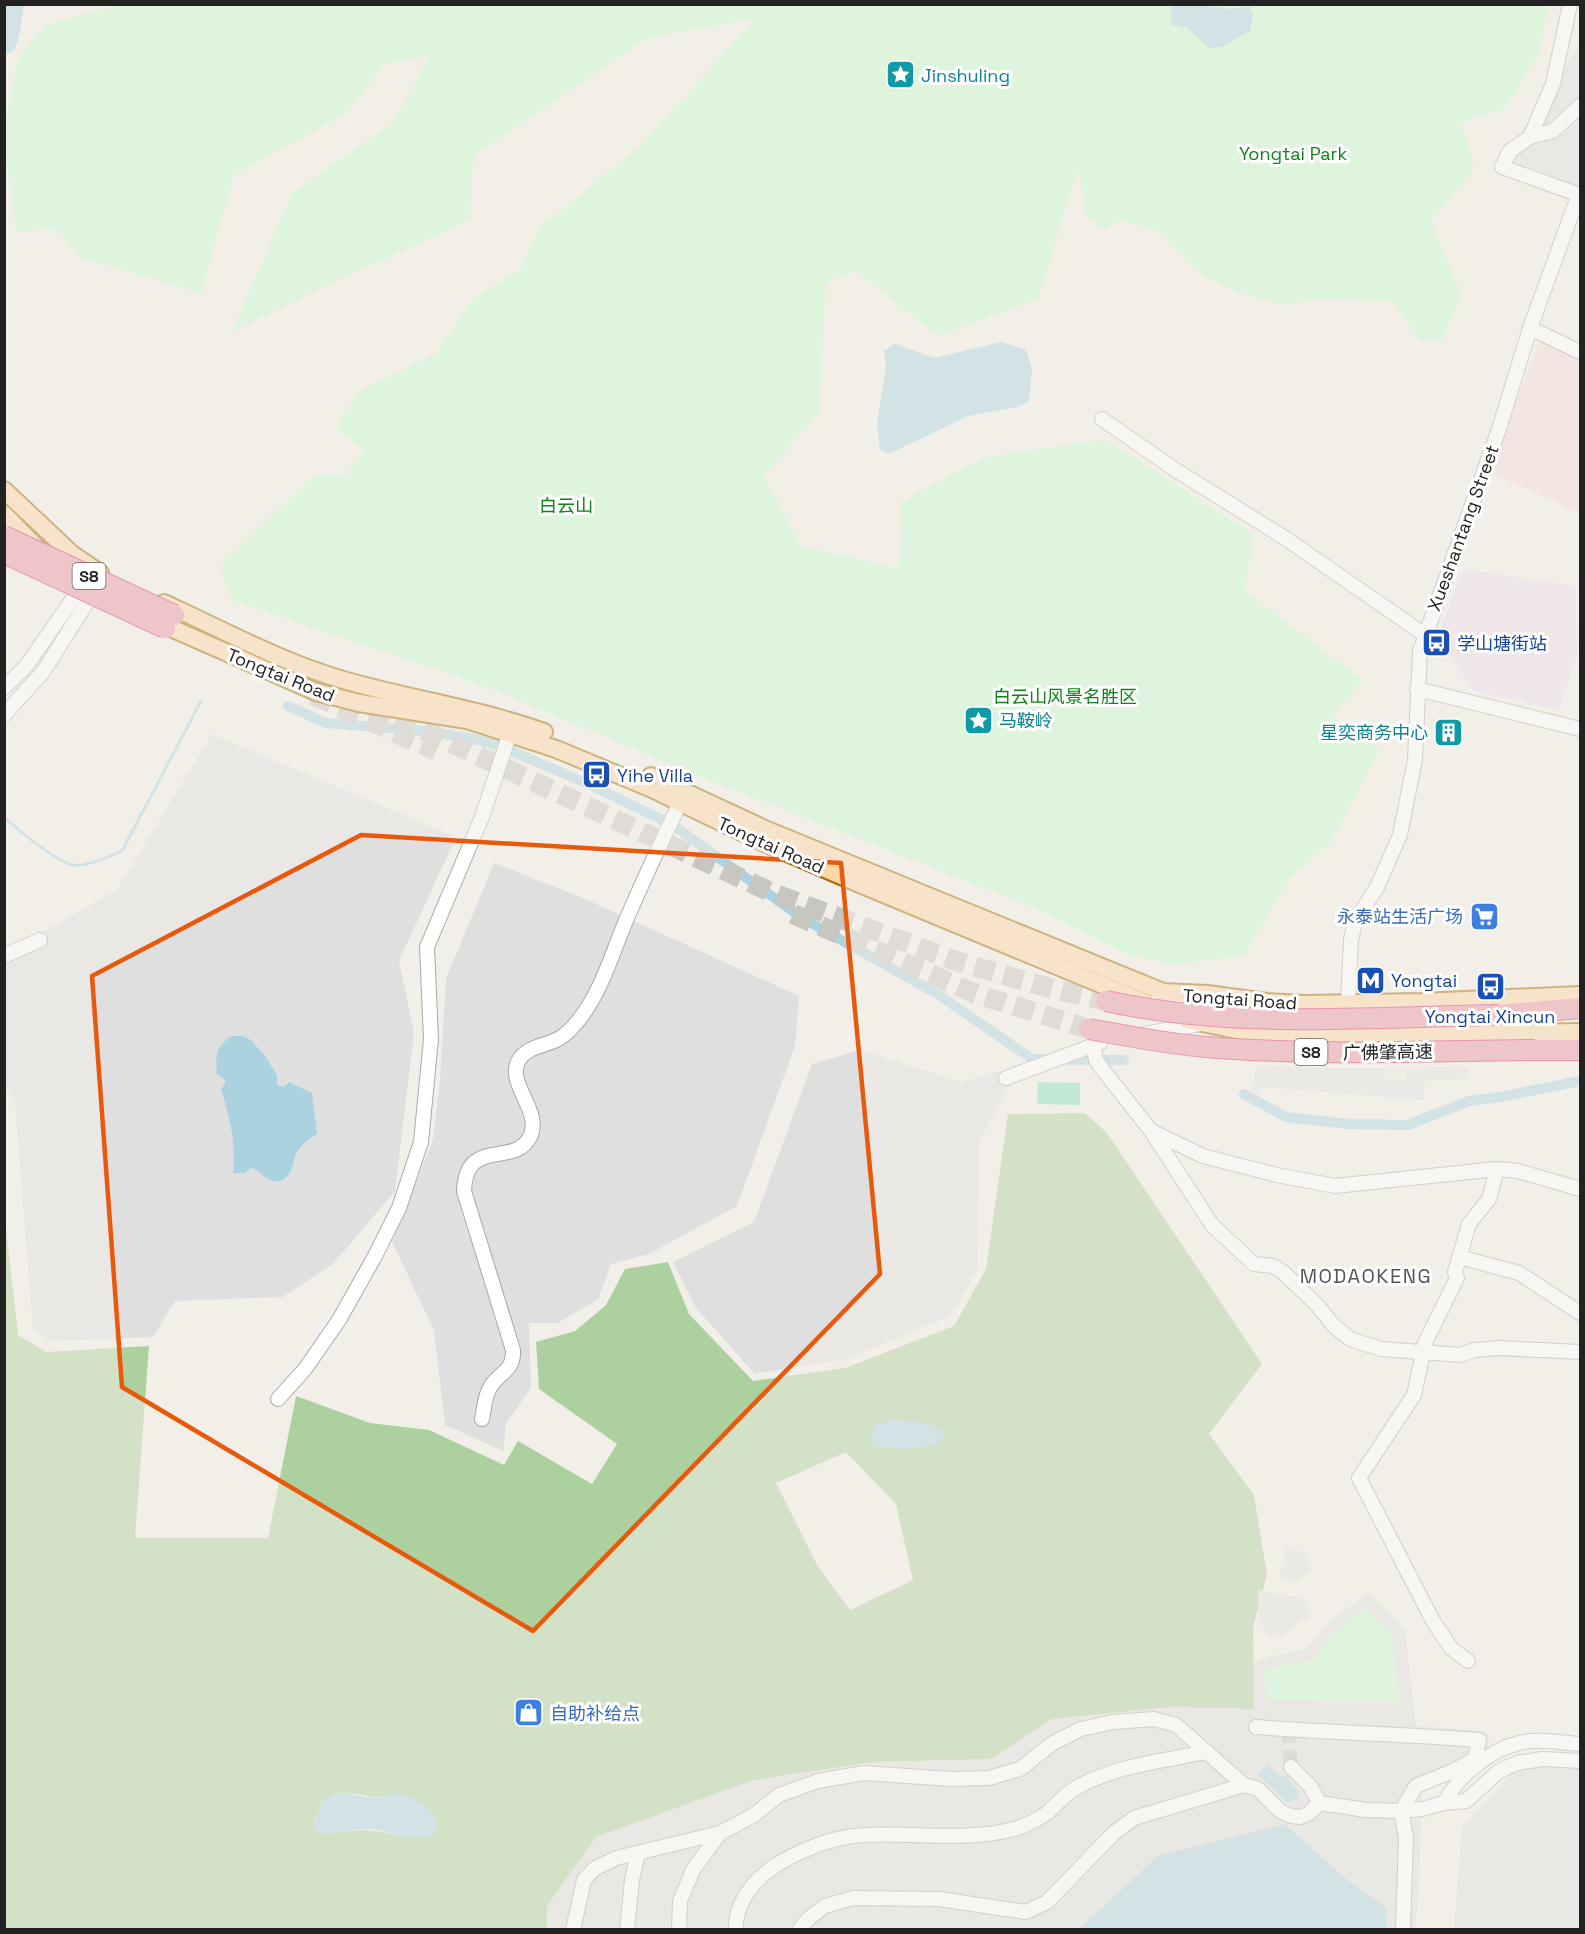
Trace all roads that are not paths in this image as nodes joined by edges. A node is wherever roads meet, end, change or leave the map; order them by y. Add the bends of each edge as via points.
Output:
1 (1570, 4) edge
2 (1581, 106) edge
3 (1530, 137) junction
4 (1580, 194) edge
5 (1530, 328) junction
6 (1581, 352) edge
7 (1102, 419) dead end
8 (4, 490) edge
9 (4, 514) edge
10 (4, 536) edge
11 (4, 553) edge
12 (87, 590) junction
13 (1425, 635) junction
14 (4, 688) edge
15 (1417, 689) junction
16 (4, 715) edge
17 (1581, 729) edge
18 (510, 733) junction
19 (680, 803) junction
20 (40, 940) dead end
21 (4, 956) edge
22 (1163, 992) junction
23 (1207, 994) junction
24 (1581, 995) edge
25 (1453, 1000) junction
26 (1106, 1001) tunnel mouth
27 (1348, 1004) junction
28 (1153, 1006) junction
29 (1581, 1008) edge
30 (1581, 1014) edge
31 (1499, 1015) junction
32 (1200, 1024) junction
33 (1581, 1032) edge
34 (1091, 1037) junction
35 (1581, 1050) edge
36 (1006, 1078) dead end
37 (1151, 1131) junction
38 (1497, 1169) junction
39 (1581, 1189) edge
40 (1459, 1257) junction
41 (1581, 1313) edge
42 (1422, 1352) junction
43 (1581, 1352) edge
44 (279, 1399) dead end
45 (482, 1419) dead end
46 (1468, 1661) dead end
47 (1256, 1727) dead end
48 (1581, 1744) edge
49 (1206, 1752) junction
50 (1581, 1752) edge
51 (1581, 1761) edge
52 (1291, 1767) tunnel mouth
53 (1244, 1785) junction
54 (1320, 1803) junction
55 (1444, 1803) junction
56 (1401, 1811) junction
57 (720, 1833) junction
58 (638, 1853) junction
59 (573, 1929) edge
60 (627, 1929) edge
61 (679, 1929) edge
62 (736, 1929) edge
63 (799, 1929) edge
64 (1403, 1929) edge

1 - 3 street via 1553,84
2 - 3 street via 1553,131
3 - 4 street via 1510,151 1502,167
4 - 5 street, Xueshantang Street
5 - 6 street
5 - 13 street, Xueshantang Street via 1499,429
7 - 13 street
8 - 22 main road, Tongtai Road via 92,569 291,660 340,679 484,712 550,735
9 - 12 main road, Tongtai Road via 57,569
10 - 11 highway, S8, bridge via 170,621
12 - 14 street
12 - 16 street via 43,672
12 - 18 main road, Tongtai Road via 310,690 359,703 467,720
13 - 15 street, Xueshantang Street
15 - 17 street
15 - 27 street, Xueshantang Street via 1415,760 1400,835 1377,887 1355,921
18 - 19 main road, Tongtai Road
18 - 44 street via 482,817 427,947 431,1039 421,1142 399,1209 339,1320
19 - 28 main road, Tongtai Road via 792,855
19 - 45 street via 603,978 581,1017 559,1039 533,1048 519,1059 515,1075 531,1114 532,1132 528,1140 521,1148 471,1164 464,1177 464,1191 513,1350 509,1368 490,1387
20 - 21 street
22 - 23 main road, Tongtai Road
22 - 25 street via 1211,1011 1275,1018 1396,1015
22 - 28 street
23 - 27 main road, Tongtai Road via 1281,1003
23 - 32 main road via 1198,1004
24 - 25 main road, Tongtai Road
25 - 27 main road, Tongtai Road
26 - 31 highway, 广佛肇高速 / S8, bridge via 1158,1011 1247,1017
28 - 32 main road, Tongtai Road
29 - 31 highway
30 - 31 highway, 广佛肇高速 / S8
32 - 33 main road, Tongtai Road via 1286,1036
32 - 34 street
34 - 35 highway, 广佛肇高速 / S8, bridge via 1259,1051
34 - 36 street via 1071,1053
34 - 37 street via 1099,1065
37 - 38 street via 1203,1156 1335,1186
37 - 42 street via 1212,1225 1254,1264 1273,1266 1283,1272 1350,1339 1381,1349
38 - 39 street
38 - 40 street via 1489,1199 1469,1224
40 - 41 street via 1518,1273
40 - 42 street via 1457,1278
42 - 43 street via 1460,1355 1498,1348
42 - 46 street via 1414,1395 1359,1478 1433,1621 1451,1648
47 - 56 street via 1479,1740 1475,1759 1416,1786
48 - 55 street via 1537,1741 1501,1750 1452,1788
49 - 53 street
49 - 57 street via 1176,1725 1154,1719 1113,1722 1081,1729 1053,1743 1020,1769 989,1778 864,1773 818,1781 779,1795 754,1815
49 - 62 street via 1095,1778 1072,1790 1045,1815 1016,1829 980,1835 863,1835 792,1855 763,1875 744,1897
50 - 55 street via 1539,1749 1511,1756 1482,1771 1459,1795
51 - 55 street via 1542,1759 1517,1763 1499,1771 1466,1801
52 - 54 street
53 - 54 street via 1258,1789 1280,1811 1291,1816 1308,1814
53 - 63 street via 1134,1818 1114,1833 1047,1902 1026,1912 939,1899 853,1898 825,1906
54 - 56 street
55 - 56 street
56 - 64 street via 1406,1837
57 - 58 street
57 - 61 street via 693,1870 680,1901
58 - 59 street via 594,1869 584,1880
58 - 60 street

